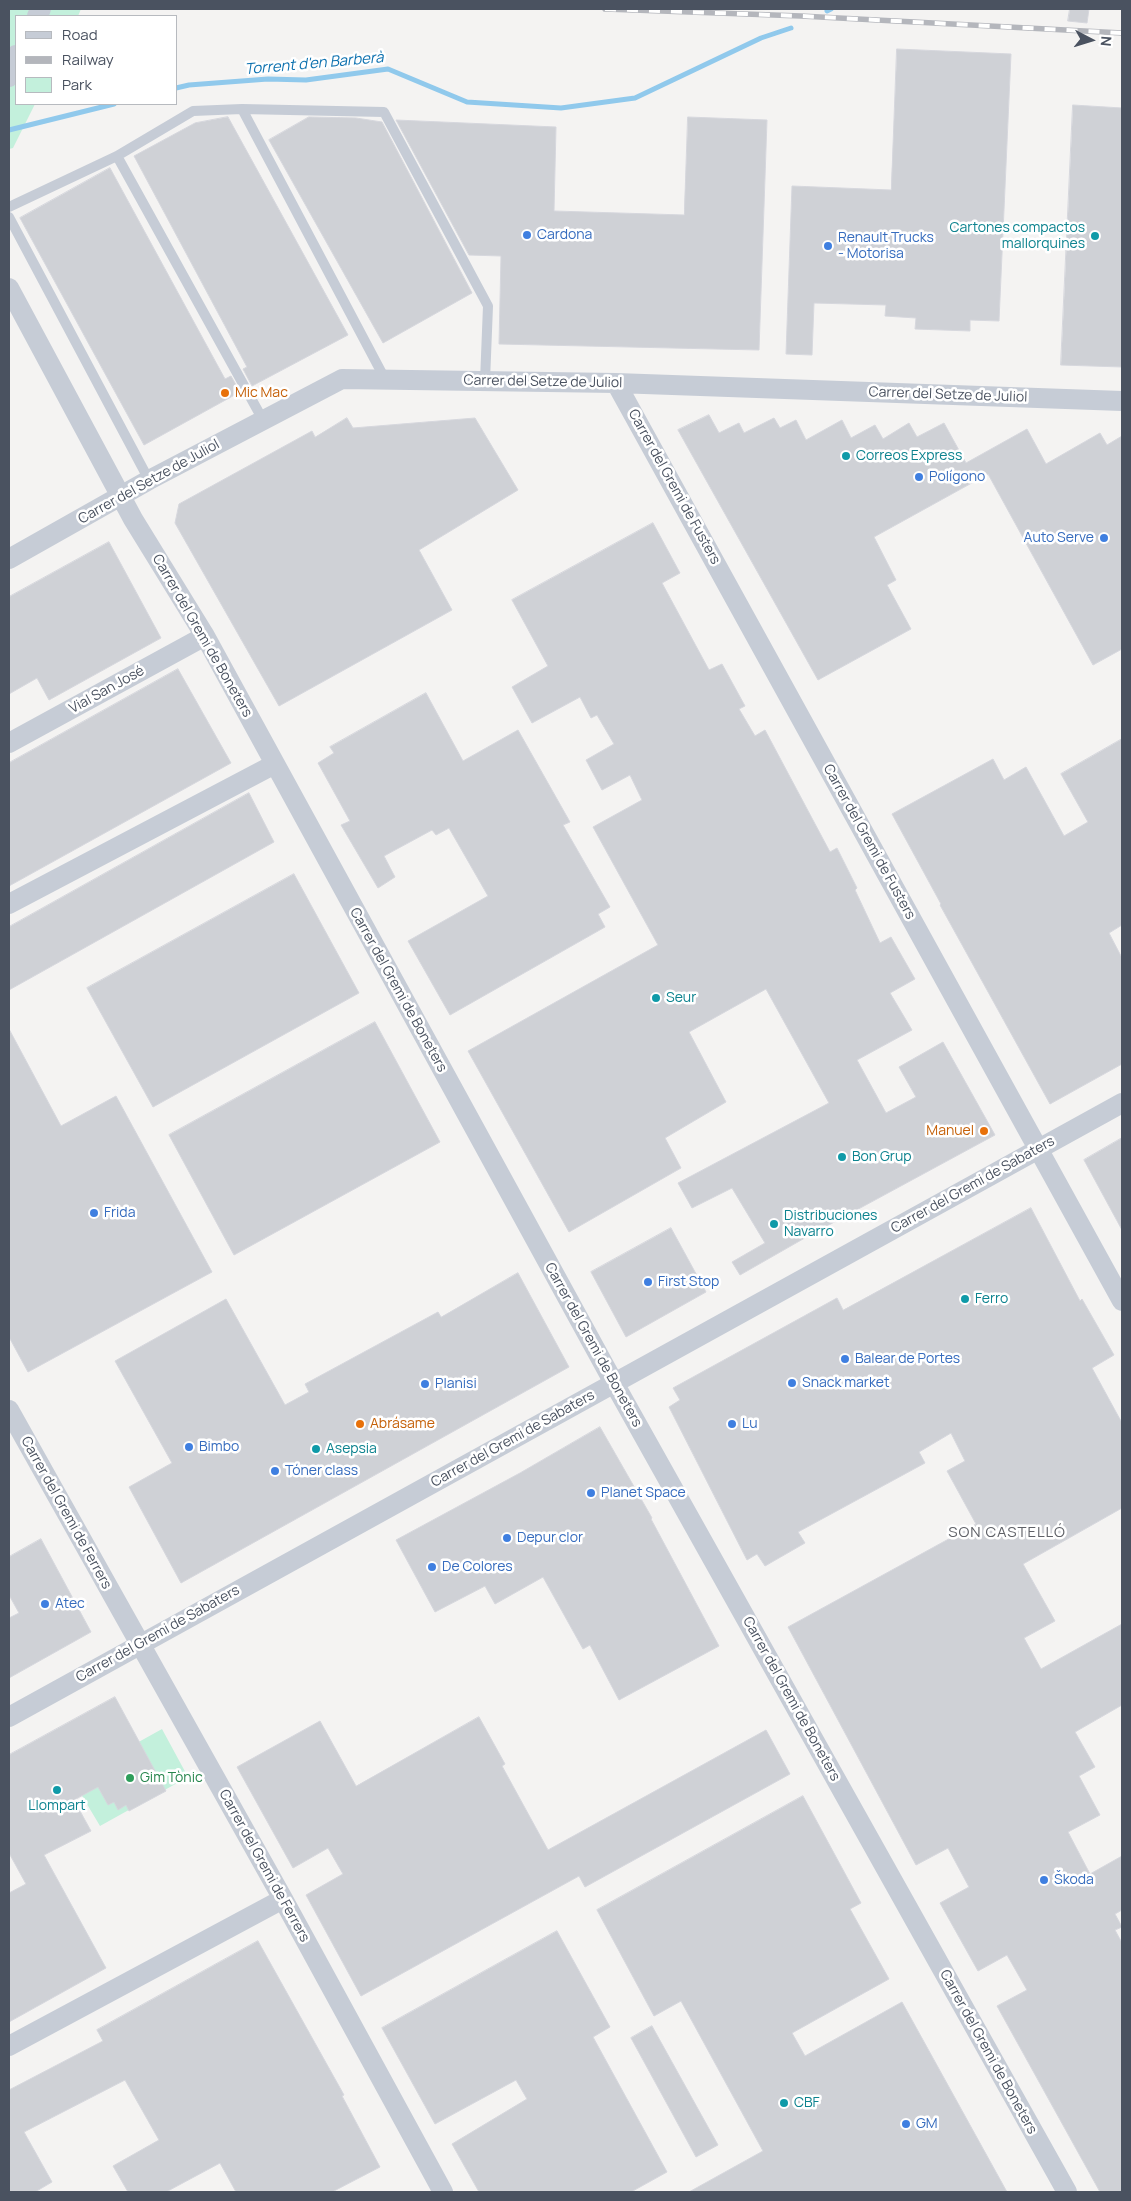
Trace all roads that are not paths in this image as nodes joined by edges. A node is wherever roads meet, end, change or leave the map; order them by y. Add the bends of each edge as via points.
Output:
1 (15, 58) edge
2 (9, 77) edge
3 (242, 109) junction
4 (117, 156) junction
5 (9, 207) edge
6 (9, 217) edge
7 (9, 288) edge
8 (385, 379) junction
9 (485, 381) junction
10 (616, 383) junction
11 (1122, 402) edge
12 (262, 420) junction
13 (150, 480) junction
14 (121, 497) junction
15 (9, 559) edge
16 (205, 636) junction
17 (9, 743) edge
18 (275, 764) junction
19 (9, 904) edge
20 (1122, 1103) edge
21 (1038, 1149) junction
22 (1121, 1296) edge
23 (614, 1383) junction
24 (9, 1410) edge
25 (139, 1645) junction
26 (9, 1716) edge
27 (283, 1899) junction
28 (9, 2046) edge
29 (443, 2192) edge
30 (1067, 2192) edge

1 - 2 street
3 - 4 lane via 193,111
3 - 8 lane
3 - 9 lane via 384,112 488,306
4 - 5 lane
4 - 12 lane
6 - 13 lane
7 - 14 street, Carrer del Gremi de Boneters
8 - 9 street, Carrer del Setze de Juliol
8 - 12 street, Carrer del Setze de Juliol via 342,379
9 - 10 street, Carrer del Setze de Juliol
10 - 11 street, Carrer del Setze de Juliol
10 - 21 street, Carrer del Gremi de Fusters
12 - 13 street, Carrer del Setze de Juliol
13 - 14 street, Carrer del Setze de Juliol
14 - 15 street, Carrer del Setze de Juliol
14 - 16 street, Carrer del Gremi de Boneters
16 - 17 street, Vial San José
16 - 18 street, Carrer del Gremi de Boneters
18 - 19 street
18 - 23 street, Carrer del Gremi de Boneters
20 - 21 street, Carrer del Gremi de Sabaters
21 - 22 street, Carrer del Gremi de Fusters
21 - 23 street, Carrer del Gremi de Sabaters
23 - 25 street, Carrer del Gremi de Sabaters
23 - 30 street, Carrer del Gremi de Boneters
24 - 25 street, Carrer del Gremi de Ferrers
25 - 26 street, Carrer del Gremi de Sabaters
25 - 27 street, Carrer del Gremi de Ferrers
27 - 28 street
27 - 29 street, Carrer del Gremi de Ferrers

